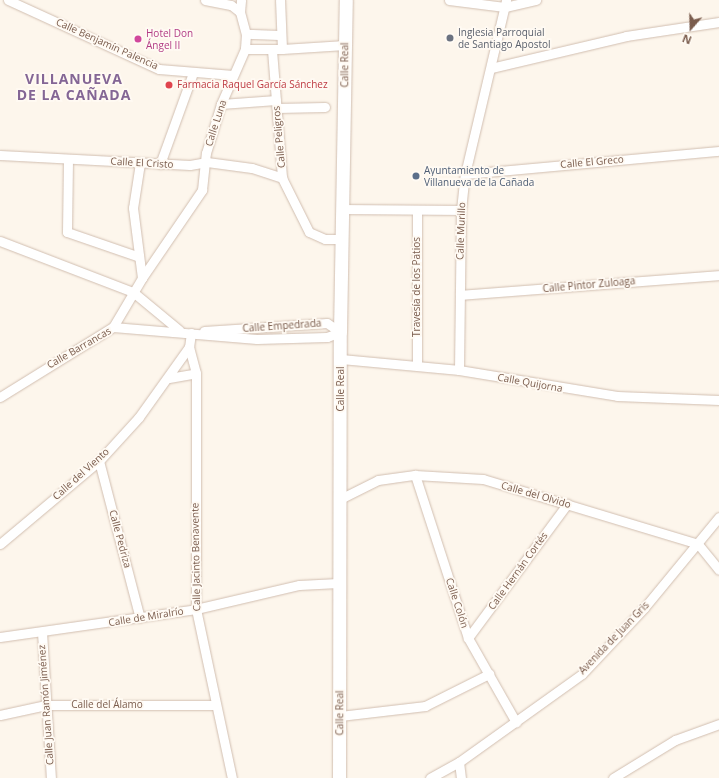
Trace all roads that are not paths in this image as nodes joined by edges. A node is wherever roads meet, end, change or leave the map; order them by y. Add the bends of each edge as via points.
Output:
1 (8, 0) edge
2 (205, 0) edge
3 (241, 0) edge
4 (280, 0) edge
5 (346, 0) edge
6 (450, 0) edge
7 (536, 0) edge
8 (505, 4) edge
9 (240, 12) junction
10 (719, 22) edge
11 (246, 34) junction
12 (279, 34) junction
13 (345, 46) junction
14 (246, 49) junction
15 (282, 49) junction
16 (272, 50) junction
17 (491, 68) junction
18 (192, 73) junction
19 (233, 76) junction
20 (221, 104) junction
21 (276, 104) junction
22 (325, 107) dead end
23 (719, 151) edge
24 (0, 155) edge
25 (68, 160) junction
26 (207, 162) junction
27 (140, 163) junction
28 (160, 164) junction
29 (465, 174) junction
30 (282, 178) junction
31 (344, 209) junction
32 (416, 210) junction
33 (461, 210) junction
34 (341, 238) junction
35 (0, 241) edge
36 (138, 257) junction
37 (719, 275) edge
38 (142, 278) junction
39 (133, 292) junction
40 (460, 295) junction
41 (113, 327) junction
42 (179, 330) junction
43 (340, 332) junction
44 (191, 333) junction
45 (189, 347) junction
46 (341, 359) junction
47 (417, 365) junction
48 (459, 370) junction
49 (196, 373) junction
50 (169, 378) junction
51 (0, 397) edge
52 (719, 400) edge
53 (99, 461) junction
54 (415, 475) junction
55 (340, 499) junction
56 (567, 504) junction
57 (719, 517) edge
58 (0, 544) edge
59 (698, 544) junction
60 (719, 570) edge
61 (338, 583) junction
62 (196, 609) junction
63 (140, 618) junction
64 (42, 632) junction
65 (0, 637) edge
66 (468, 638) junction
67 (489, 674) junction
68 (46, 704) junction
69 (216, 705) junction
70 (0, 716) edge
71 (340, 716) junction
72 (516, 722) junction
73 (719, 724) edge
74 (459, 762) junction
75 (51, 778) edge
76 (232, 778) edge
77 (340, 778) edge
78 (430, 778) edge
79 (461, 778) edge
80 (613, 778) edge

1 - 18 street, Calle Benjamín Palencia via 158,69
2 - 9 street via 230,5
3 - 9 street
4 - 12 street
5 - 13 street, Calle Real
6 - 8 street
7 - 8 street
8 - 17 street, Calle Murillo
9 - 11 street
10 - 17 street via 626,36
11 - 12 street
11 - 14 street
12 - 15 street
13 - 15 street
13 - 31 street, Calle Real
14 - 16 street
14 - 19 street, Calle Luna
15 - 16 street
16 - 21 street, Calle Peligros
17 - 29 street, Calle Murillo
18 - 19 street, Calle Benjamín Palencia
18 - 28 street
19 - 20 street, Calle Luna
20 - 21 street
20 - 26 street, Calle Luna via 206,153
21 - 22 street
21 - 30 street, Calle Peligros
23 - 29 street, Calle El Greco
24 - 25 street, Calle El Cristo
25 - 27 street, Calle El Cristo
25 - 36 street via 67,232
26 - 28 street, Calle El Cristo
26 - 30 street, Calle El Cristo via 252,168
26 - 38 street, Calle Luna via 204,184 192,208
27 - 28 street, Calle El Cristo
27 - 36 street via 133,208
29 - 33 street, Calle Murillo
30 - 34 street, Calle Peligros via 309,232 326,239
31 - 32 street
31 - 34 street, Calle Real
32 - 33 street
32 - 47 street, Travesía de los Patios
33 - 40 street, Calle Murillo
34 - 43 street, Calle Real
35 - 39 street
36 - 38 street
37 - 40 street, Calle Pintor Zuloaga
38 - 39 street, Calle Luna
39 - 41 street
39 - 42 street
40 - 48 street, Calle Murillo
41 - 42 street, Calle Barrancas
41 - 51 street, Calle Barrancas
42 - 44 street, Calle Barrancas
43 - 44 street, Calle Empedrada via 327,337 273,339 222,338
43 - 44 street, Calle Empedrada via 326,323
43 - 46 street, Calle Real
44 - 45 street, Calle Jacinto Benavente
45 - 49 street, Calle Jacinto Benavente
45 - 50 street, Calle del Viento
46 - 47 street, Calle Quijorna
46 - 55 street, Calle Real
47 - 48 street, Calle Quijorna
48 - 52 street, Calle Quijorna via 617,396
49 - 50 street
49 - 62 street, Calle Jacinto Benavente
50 - 53 street, Calle del Viento
53 - 58 street, Calle del Viento
53 - 63 street, Calle Pedriza
54 - 55 street, Calle del Olvido via 378,480
54 - 56 street, Calle del Olvido via 483,479
54 - 66 street, Calle Colón
55 - 61 street, Calle Real
56 - 59 street, Calle del Olvido
56 - 66 street, Calle Hernán Cortés
57 - 59 street, Avenida de Juan Gris
59 - 60 street
59 - 72 street, Avenida de Juan Gris via 644,608 582,674
61 - 62 street, Calle de Miralrío via 300,585
61 - 71 street, Calle Real
62 - 63 street, Calle de Miralrío
62 - 69 street, Calle Jacinto Benavente
63 - 64 street, Calle de Miralrío
64 - 65 street, Calle de Miralrío
64 - 68 street, Calle Juan Ramón Jiménez
66 - 67 street, Calle Colón
67 - 71 street via 425,706
67 - 72 street, Calle Colón
68 - 69 street, Calle del Álamo
68 - 70 street, Calle del Álamo
68 - 75 street, Calle Juan Ramón Jiménez
69 - 76 street, Calle Jacinto Benavente
71 - 77 street, Calle Real
72 - 74 street, Avenida de Juan Gris
73 - 80 street via 675,740
74 - 78 street, Avenida de Juan Gris
74 - 79 street

